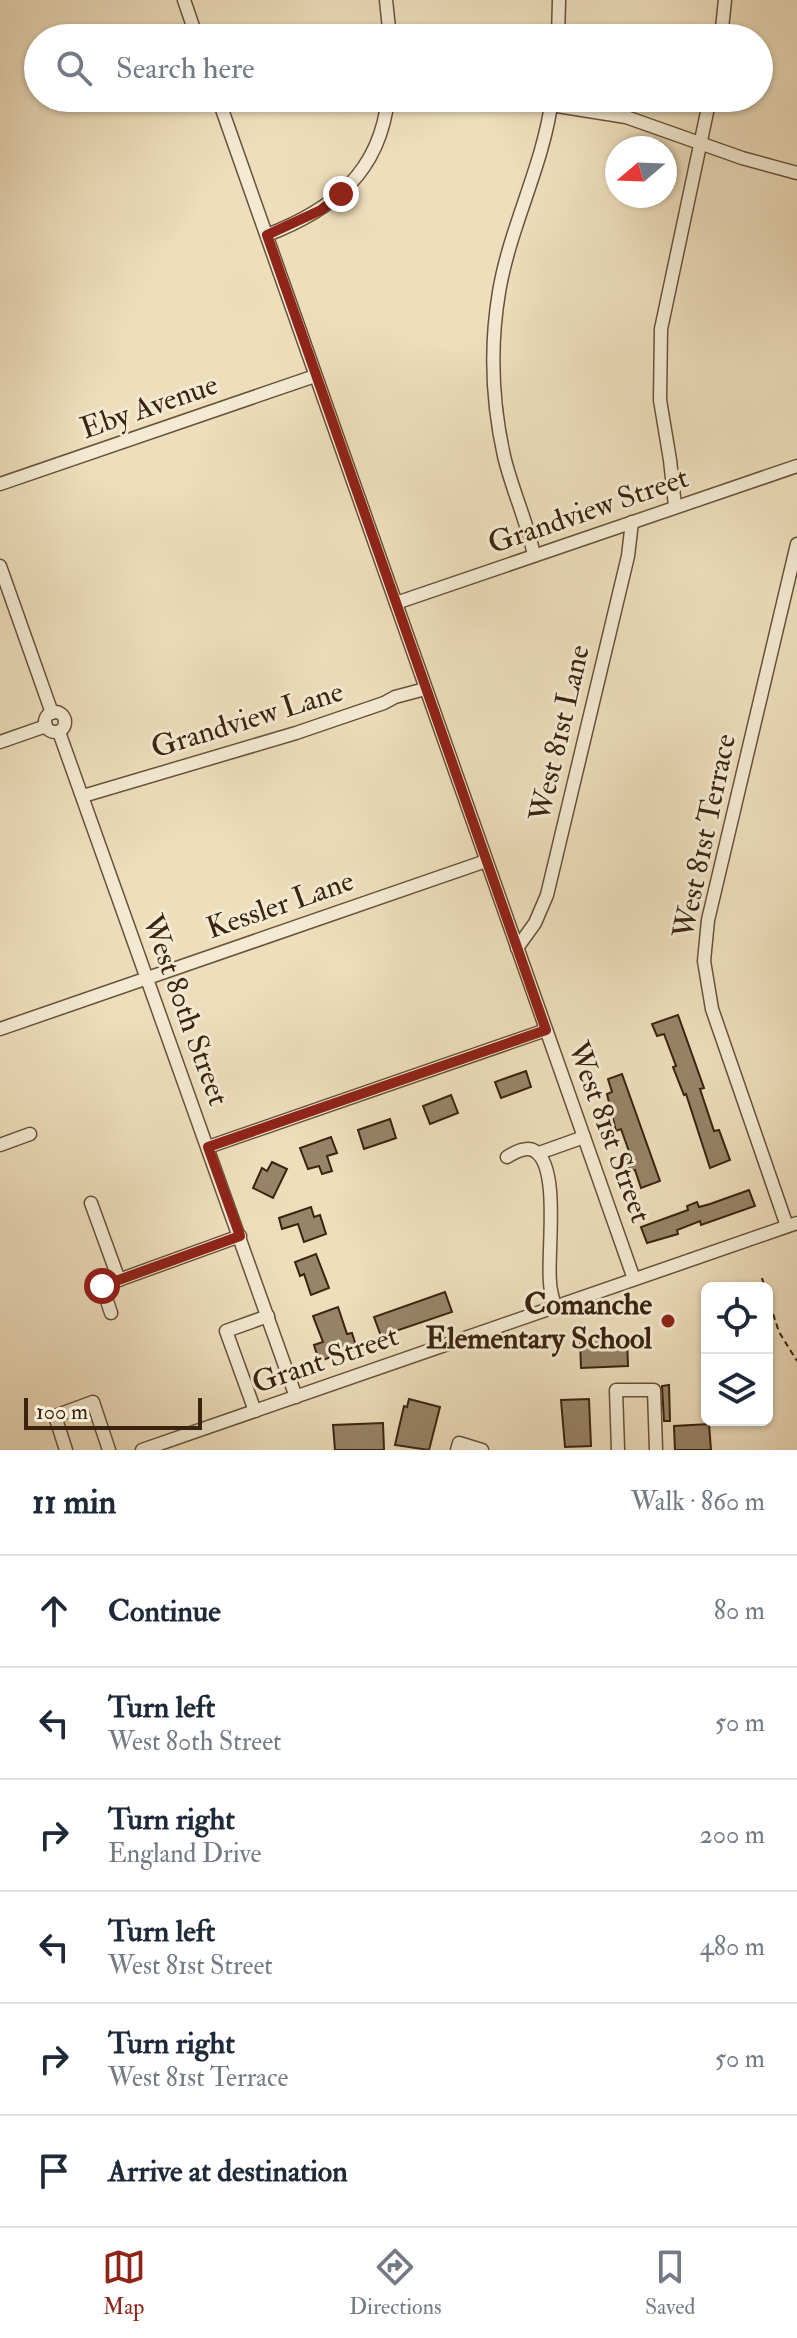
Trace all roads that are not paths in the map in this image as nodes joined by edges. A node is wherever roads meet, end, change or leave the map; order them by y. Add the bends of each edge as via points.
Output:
1 (184, 0) edge
2 (386, 0) edge
3 (559, 0) edge
4 (725, 0) edge
5 (192, 24) edge
6 (389, 24) edge
7 (558, 24) edge
8 (722, 24) edge
9 (223, 112) edge
10 (385, 112) edge
11 (548, 112) edge
12 (603, 112) edge
13 (707, 112) edge
14 (701, 143) junction
15 (797, 173) edge
16 (267, 235) junction
17 (315, 376) junction
18 (797, 466) edge
19 (0, 484) edge
20 (675, 506) junction
21 (632, 522) junction
22 (797, 544) edge
23 (534, 555) junction
24 (0, 566) edge
25 (396, 603) junction
26 (425, 689) junction
27 (52, 713) junction
28 (46, 726) junction
29 (59, 732) junction
30 (0, 742) edge
31 (83, 796) junction
32 (486, 861) junction
33 (517, 948) junction
34 (146, 978) junction
35 (0, 1029) edge
36 (546, 1030) junction
37 (30, 1134) dead end
38 (584, 1137) junction
39 (0, 1145) edge
40 (208, 1147) junction
41 (539, 1153) junction
42 (507, 1157) dead end
43 (91, 1203) dead end
44 (792, 1224) edge
45 (240, 1236) junction
46 (634, 1279) junction
47 (119, 1280) junction
48 (555, 1307) junction
49 (111, 1313) dead end
50 (268, 1316) junction
51 (296, 1397) junction
52 (255, 1411) junction
53 (66, 1450) edge
54 (109, 1450) edge
55 (142, 1450) edge
56 (457, 1450) edge
57 (482, 1450) edge
58 (618, 1450) edge
59 (656, 1450) edge

1 - 5 street
2 - 6 street
3 - 7 street
4 - 8 street
9 - 16 street, West 81st Street
10 - 16 street via 378,142 341,194 321,210
11 - 23 street via 508,252 494,339 498,421
12 - 14 street
13 - 14 street
14 - 15 street
14 - 20 street via 661,329 660,400
16 - 17 street, West 81st Street
17 - 19 street, Eby Avenue
17 - 25 street, West 81st Street
18 - 20 street, Grandview Street
20 - 21 street, Grandview Street
21 - 23 street, Grandview Street
21 - 33 street, West 81st Lane via 547,895
22 - 44 street, West 81st Terrace via 708,920 704,961 712,1009
23 - 25 street, Grandview Street
24 - 27 street
25 - 26 street, West 81st Street
26 - 31 street, Grandview Lane
26 - 32 street, West 81st Street
27 - 28 street
27 - 29 street via 66,721
28 - 29 street
28 - 30 street
29 - 31 street, West 80th Street
31 - 34 street, West 80th Street
32 - 33 street, West 81st Street
32 - 34 street, Kessler Lane
33 - 36 street, West 81st Street
34 - 35 street, Kessler Lane
34 - 40 street, West 80th Street
36 - 38 street, West 81st Street
36 - 40 street
37 - 39 street
38 - 41 street
38 - 46 street, West 81st Street
40 - 45 street, West 80th Street
41 - 42 street via 526,1149
41 - 48 street via 552,1200 549,1281
43 - 47 street
44 - 46 street, Grant Street
45 - 47 street
45 - 50 street, West 80th Street
46 - 48 street, Grant Street
47 - 49 street via 102,1286
48 - 51 street, Grant Street
50 - 51 street, West 80th Street
50 - 52 street via 226,1331
51 - 52 street, Grant Street
52 - 55 street, Grant Street
53 - 54 street via 55,1416 93,1402
56 - 57 street via 459,1443
58 - 59 street via 616,1390 654,1390

